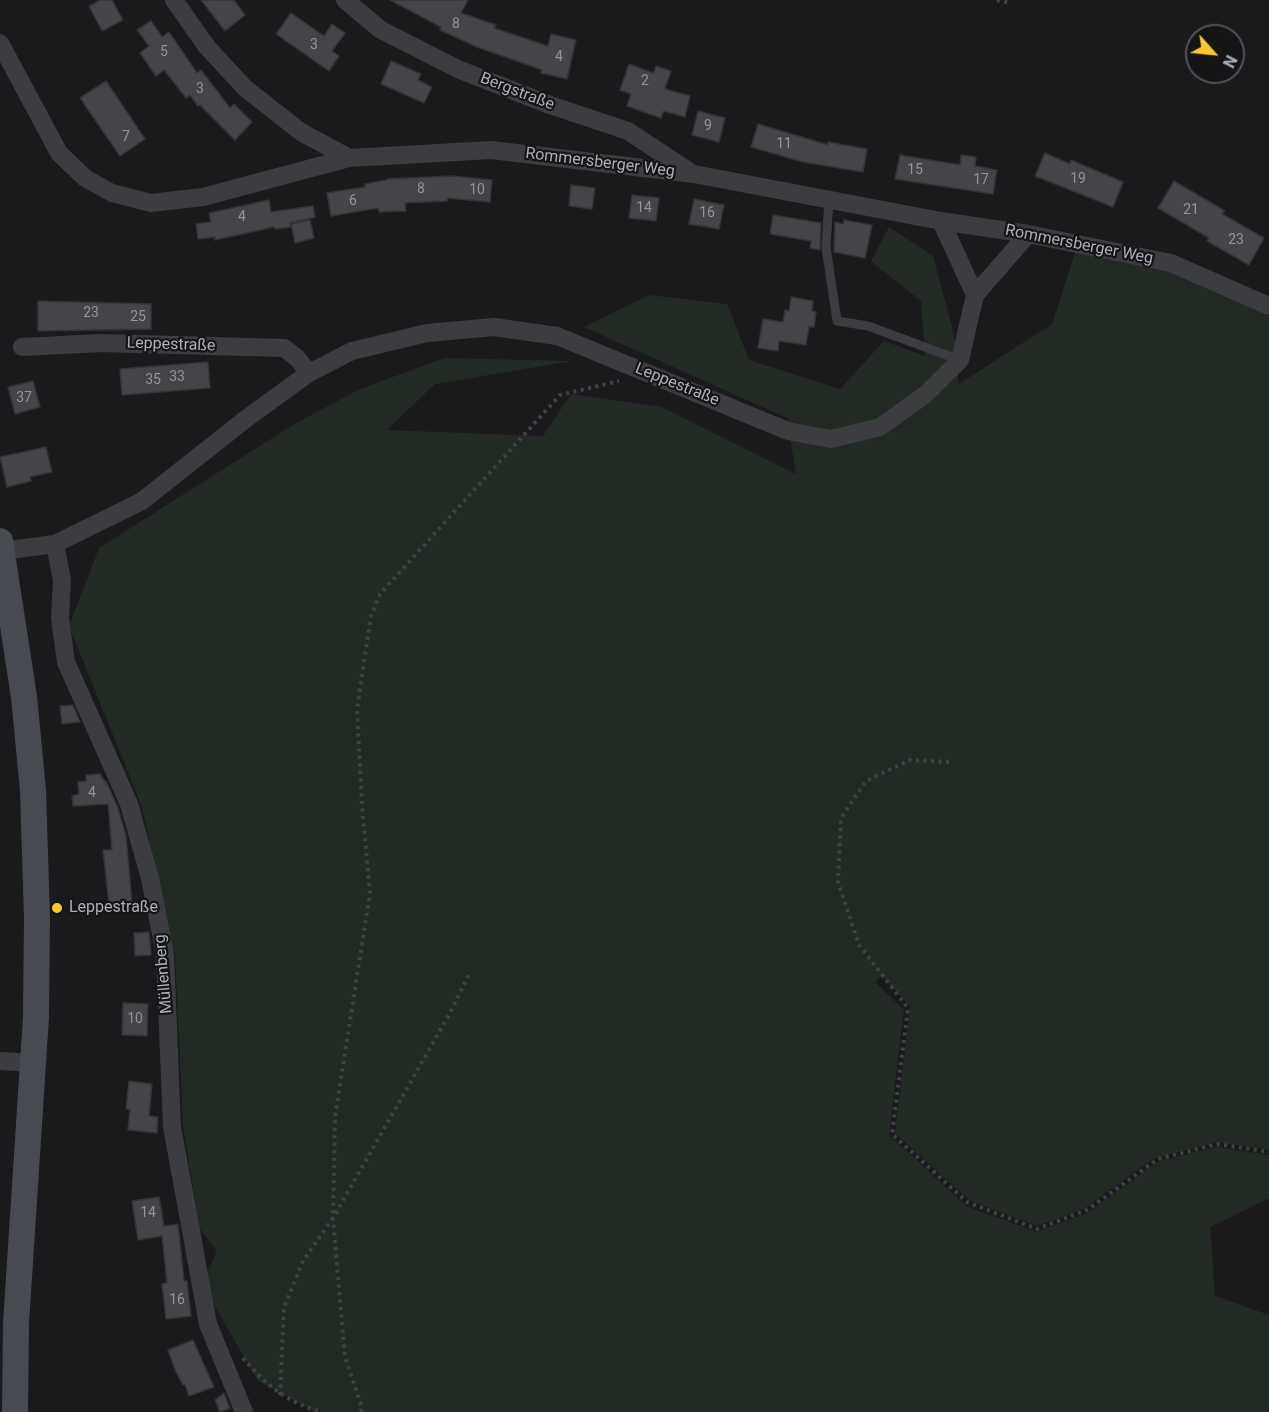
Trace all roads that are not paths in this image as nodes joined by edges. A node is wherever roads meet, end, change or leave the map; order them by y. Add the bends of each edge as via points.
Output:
1 (174, 0) edge
2 (345, 0) edge
3 (0, 43) edge
4 (349, 158) junction
5 (694, 174) junction
6 (829, 200) junction
7 (941, 221) junction
8 (1028, 234) junction
9 (975, 295) junction
10 (1269, 306) edge
11 (22, 347) dead end
12 (960, 360) junction
13 (309, 373) junction
14 (55, 544) junction
15 (1, 546) edge
16 (0, 1061) edge
17 (33, 1063) junction
18 (15, 1412) edge
19 (244, 1412) edge

1 - 4 street via 207,47 245,88 301,132
2 - 5 street, Bergstraße via 381,30 460,70 628,131
3 - 4 street, Rommersberger Weg via 59,153 86,178 112,193 151,203 204,197
4 - 5 street, Rommersberger Weg via 491,150
5 - 6 street, Rommersberger Weg
6 - 7 street, Rommersberger Weg
6 - 12 lane via 826,247 837,321 868,326
7 - 8 street, Rommersberger Weg
7 - 9 street
8 - 9 street
8 - 10 street, Rommersberger Weg via 1171,263
9 - 12 street
11 - 13 street, Leppestraße via 101,343 284,348
12 - 13 street, Leppestraße via 926,394 880,428 831,439 788,431 558,336 494,327 427,333 352,351
13 - 14 street, Leppestraße via 142,501
14 - 15 street, Leppestraße
14 - 19 street, Müllenberg via 62,580 60,618 66,662 129,804 150,878 165,954 172,1127 208,1324
15 - 17 main road, Leppestraße via 24,697 33,790 37,917
16 - 17 street
17 - 18 main road, Leppestraße via 16,1323

